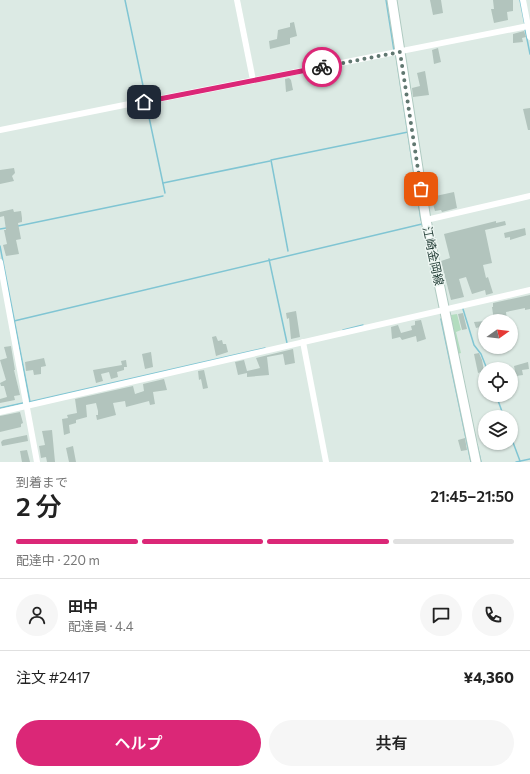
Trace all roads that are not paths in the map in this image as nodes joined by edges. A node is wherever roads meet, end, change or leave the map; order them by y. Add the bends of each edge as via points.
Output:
1 (237, 0) edge
2 (392, 0) edge
3 (523, 0) edge
4 (528, 26) junction
5 (530, 37) edge
6 (400, 52) junction
7 (252, 80) junction
8 (0, 130) edge
9 (530, 196) edge
10 (426, 220) junction
11 (0, 262) edge
12 (530, 290) edge
13 (444, 309) junction
14 (303, 342) junction
15 (27, 406) junction
16 (0, 412) edge
17 (37, 462) edge
18 (326, 462) edge
19 (476, 462) edge

1 - 7 street
2 - 6 main road, 江崎金岡線
3 - 4 street
4 - 5 street
4 - 6 street
6 - 7 street
6 - 10 main road, 江崎金岡線
7 - 8 street
9 - 10 street
10 - 13 main road, 江崎金岡線
11 - 15 street
12 - 13 street
13 - 14 street
13 - 19 main road, 江崎金岡線
14 - 15 street
14 - 18 street
15 - 16 street
15 - 17 street

